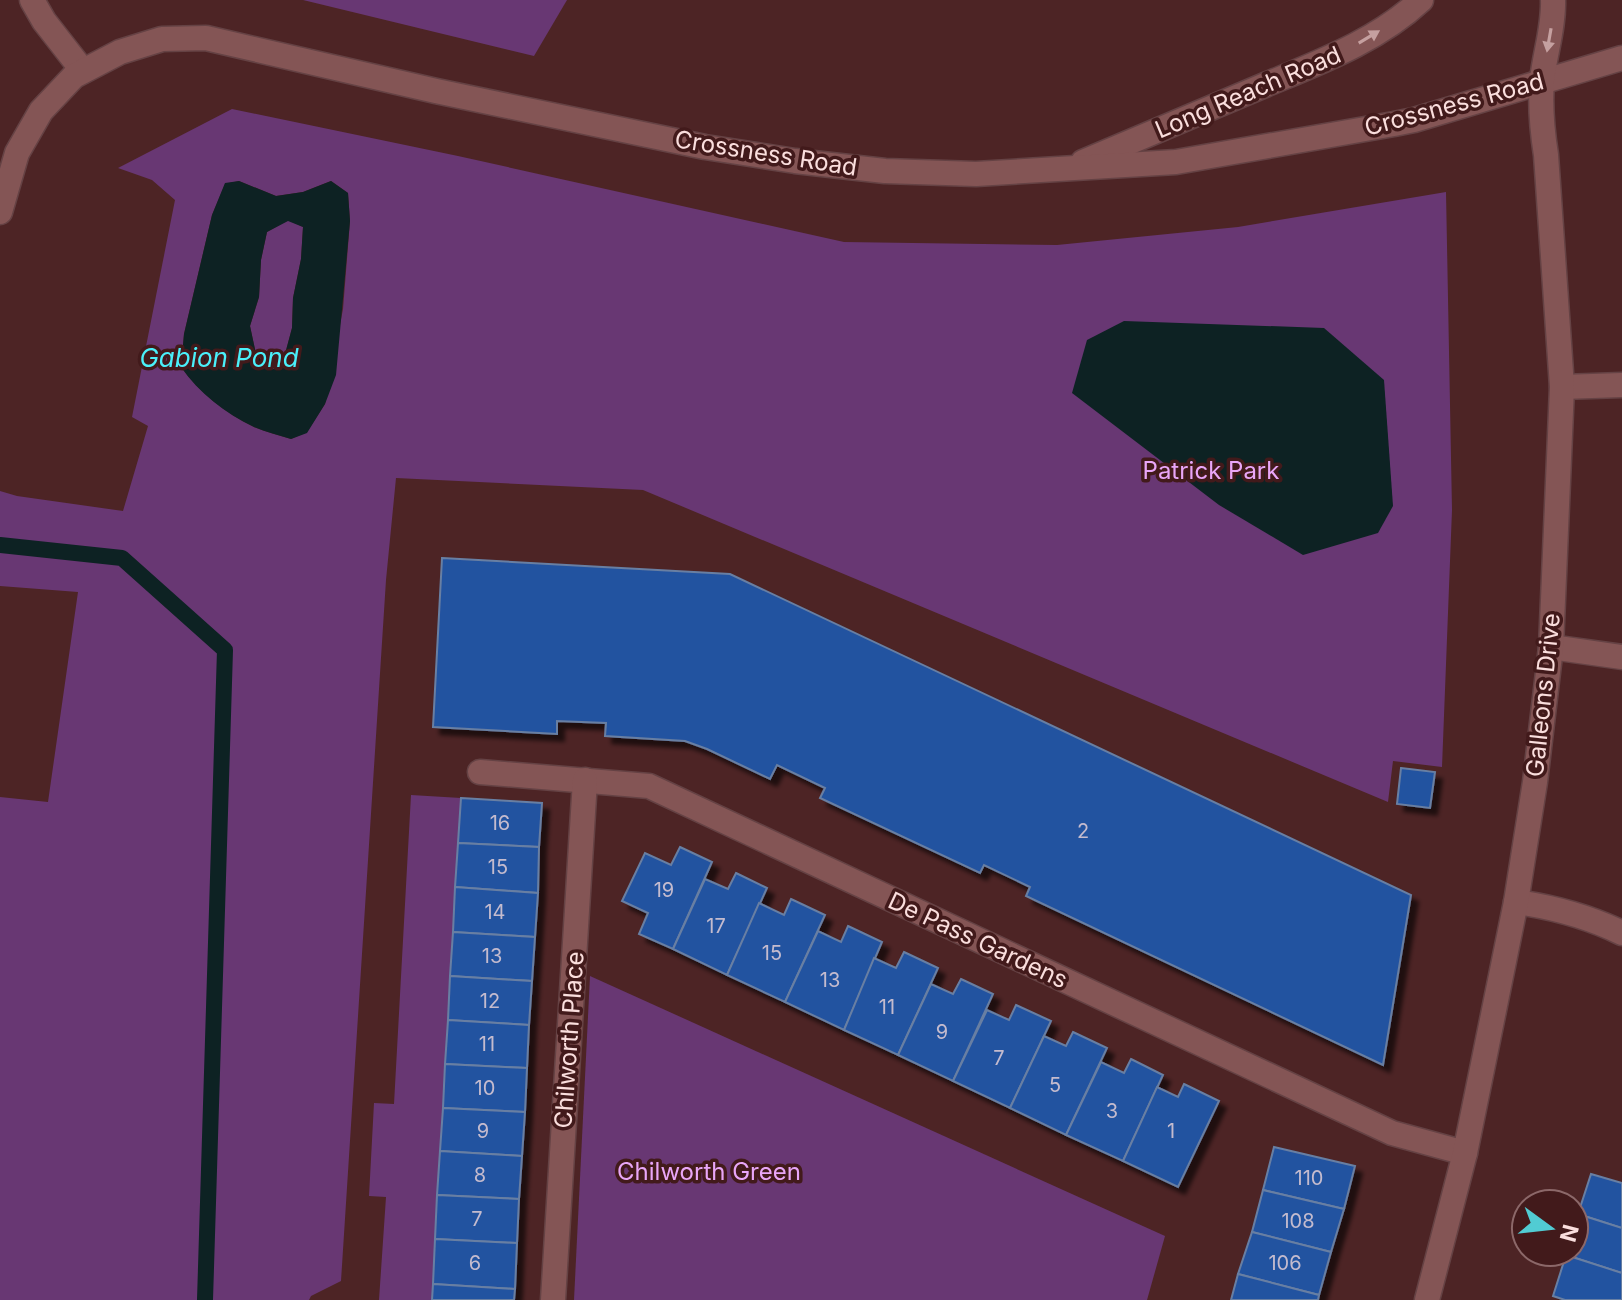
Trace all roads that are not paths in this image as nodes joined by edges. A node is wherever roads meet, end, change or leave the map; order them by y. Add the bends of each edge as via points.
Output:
1 (32, 0) edge
2 (1421, 0) edge
3 (1553, 0) edge
4 (1622, 58) edge
5 (83, 71) junction
6 (1542, 81) junction
7 (1066, 169) junction
8 (0, 212) edge
9 (1622, 385) edge
10 (1562, 387) junction
11 (1551, 647) junction
12 (1622, 657) edge
13 (480, 772) dead end
14 (585, 780) junction
15 (1516, 902) junction
16 (1622, 933) edge
17 (1465, 1153) junction
18 (553, 1300) edge
19 (1427, 1300) edge

1 - 5 street
7 -> 2 street, Long Reach Road via 1314,66 1405,15
3 -> 6 street
4 - 6 street, Crossness Road
5 - 7 street, Crossness Road via 162,39 206,38 436,91 795,161 976,174
5 - 8 street, Crossness Road via 41,111 17,153
6 - 7 street, Crossness Road via 1394,124 1176,162
6 - 10 street, Galleons Drive
9 - 10 street
10 - 11 street, Galleons Drive
11 - 12 street
11 - 15 street, Galleons Drive
13 - 14 street, De Pass Gardens
14 - 17 street, De Pass Gardens via 649,786 1392,1133
14 - 18 street, Chilworth Place
15 - 16 street via 1541,905
15 - 17 street, Galleons Drive
17 - 19 street, Galleons Drive

